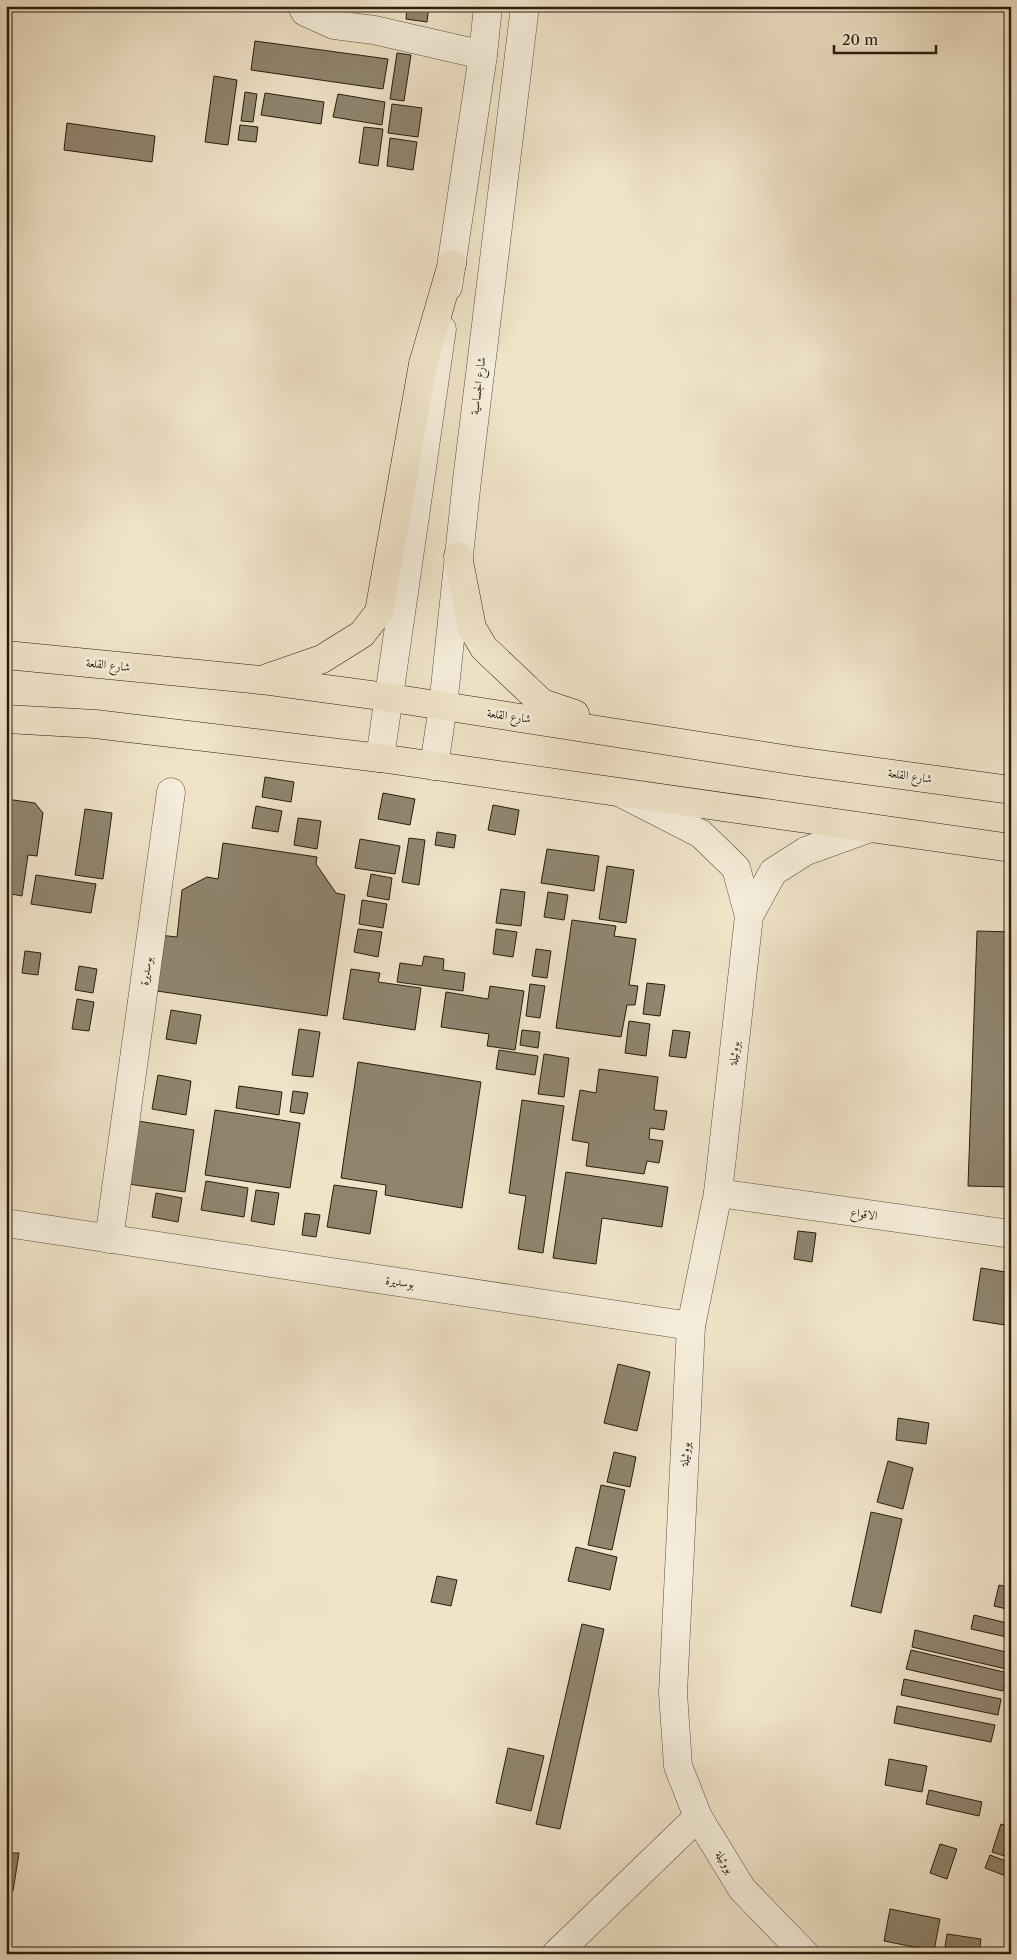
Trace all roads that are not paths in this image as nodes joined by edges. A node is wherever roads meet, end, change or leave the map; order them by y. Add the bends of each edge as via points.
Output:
1 (302, 6) edge
2 (488, 6) edge
3 (525, 6) edge
4 (376, 18) edge
5 (483, 55) junction
6 (452, 264) junction
7 (458, 556) junction
8 (6, 655) edge
9 (261, 680) junction
10 (388, 697) junction
11 (443, 706) junction
12 (6, 719) edge
13 (636, 734) junction
14 (380, 758) junction
15 (434, 766) junction
16 (1011, 790) edge
17 (171, 792) dead end
18 (621, 793) junction
19 (870, 828) junction
20 (1011, 848) edge
21 (749, 916) junction
22 (718, 1193) junction
23 (6, 1222) edge
24 (1011, 1234) edge
25 (109, 1239) junction
26 (691, 1326) junction
27 (698, 1817) junction
28 (556, 1954) edge
29 (805, 1954) edge

1 - 4 street via 306,12 334,25
2 - 5 street
3 - 7 street, شارع الجساسية
4 - 5 street
5 - 6 street
6 - 9 main road via 423,364 379,612 362,634 322,659
6 - 10 street
7 - 11 street, شارع الجساسية
7 - 13 main road via 472,628 484,648 542,703
8 - 9 main road, شارع القلعة
9 - 10 main road, شارع القلعة
10 - 11 main road, شارع القلعة
10 - 14 street
11 - 13 main road, شارع القلعة
11 - 15 street, شارع الجساسية
12 - 14 main road via 95,724
13 - 16 main road, شارع القلعة via 797,761
14 - 15 main road
15 - 18 main road
17 - 25 street, بوسديرة
18 - 19 main road
18 - 21 street, بووثيلة via 701,834 736,868
19 - 20 main road
19 - 21 street, بووثيلة via 806,851 773,872
21 - 22 street, بووثيلة
22 - 24 street, الاقواع
22 - 26 street, بووثيلة
23 - 25 street, بوسديرة
25 - 26 street, بوسديرة
26 - 27 street, بووثيلة via 674,1693 678,1766
27 - 28 street
27 - 29 street, بووثيلة via 742,1889

